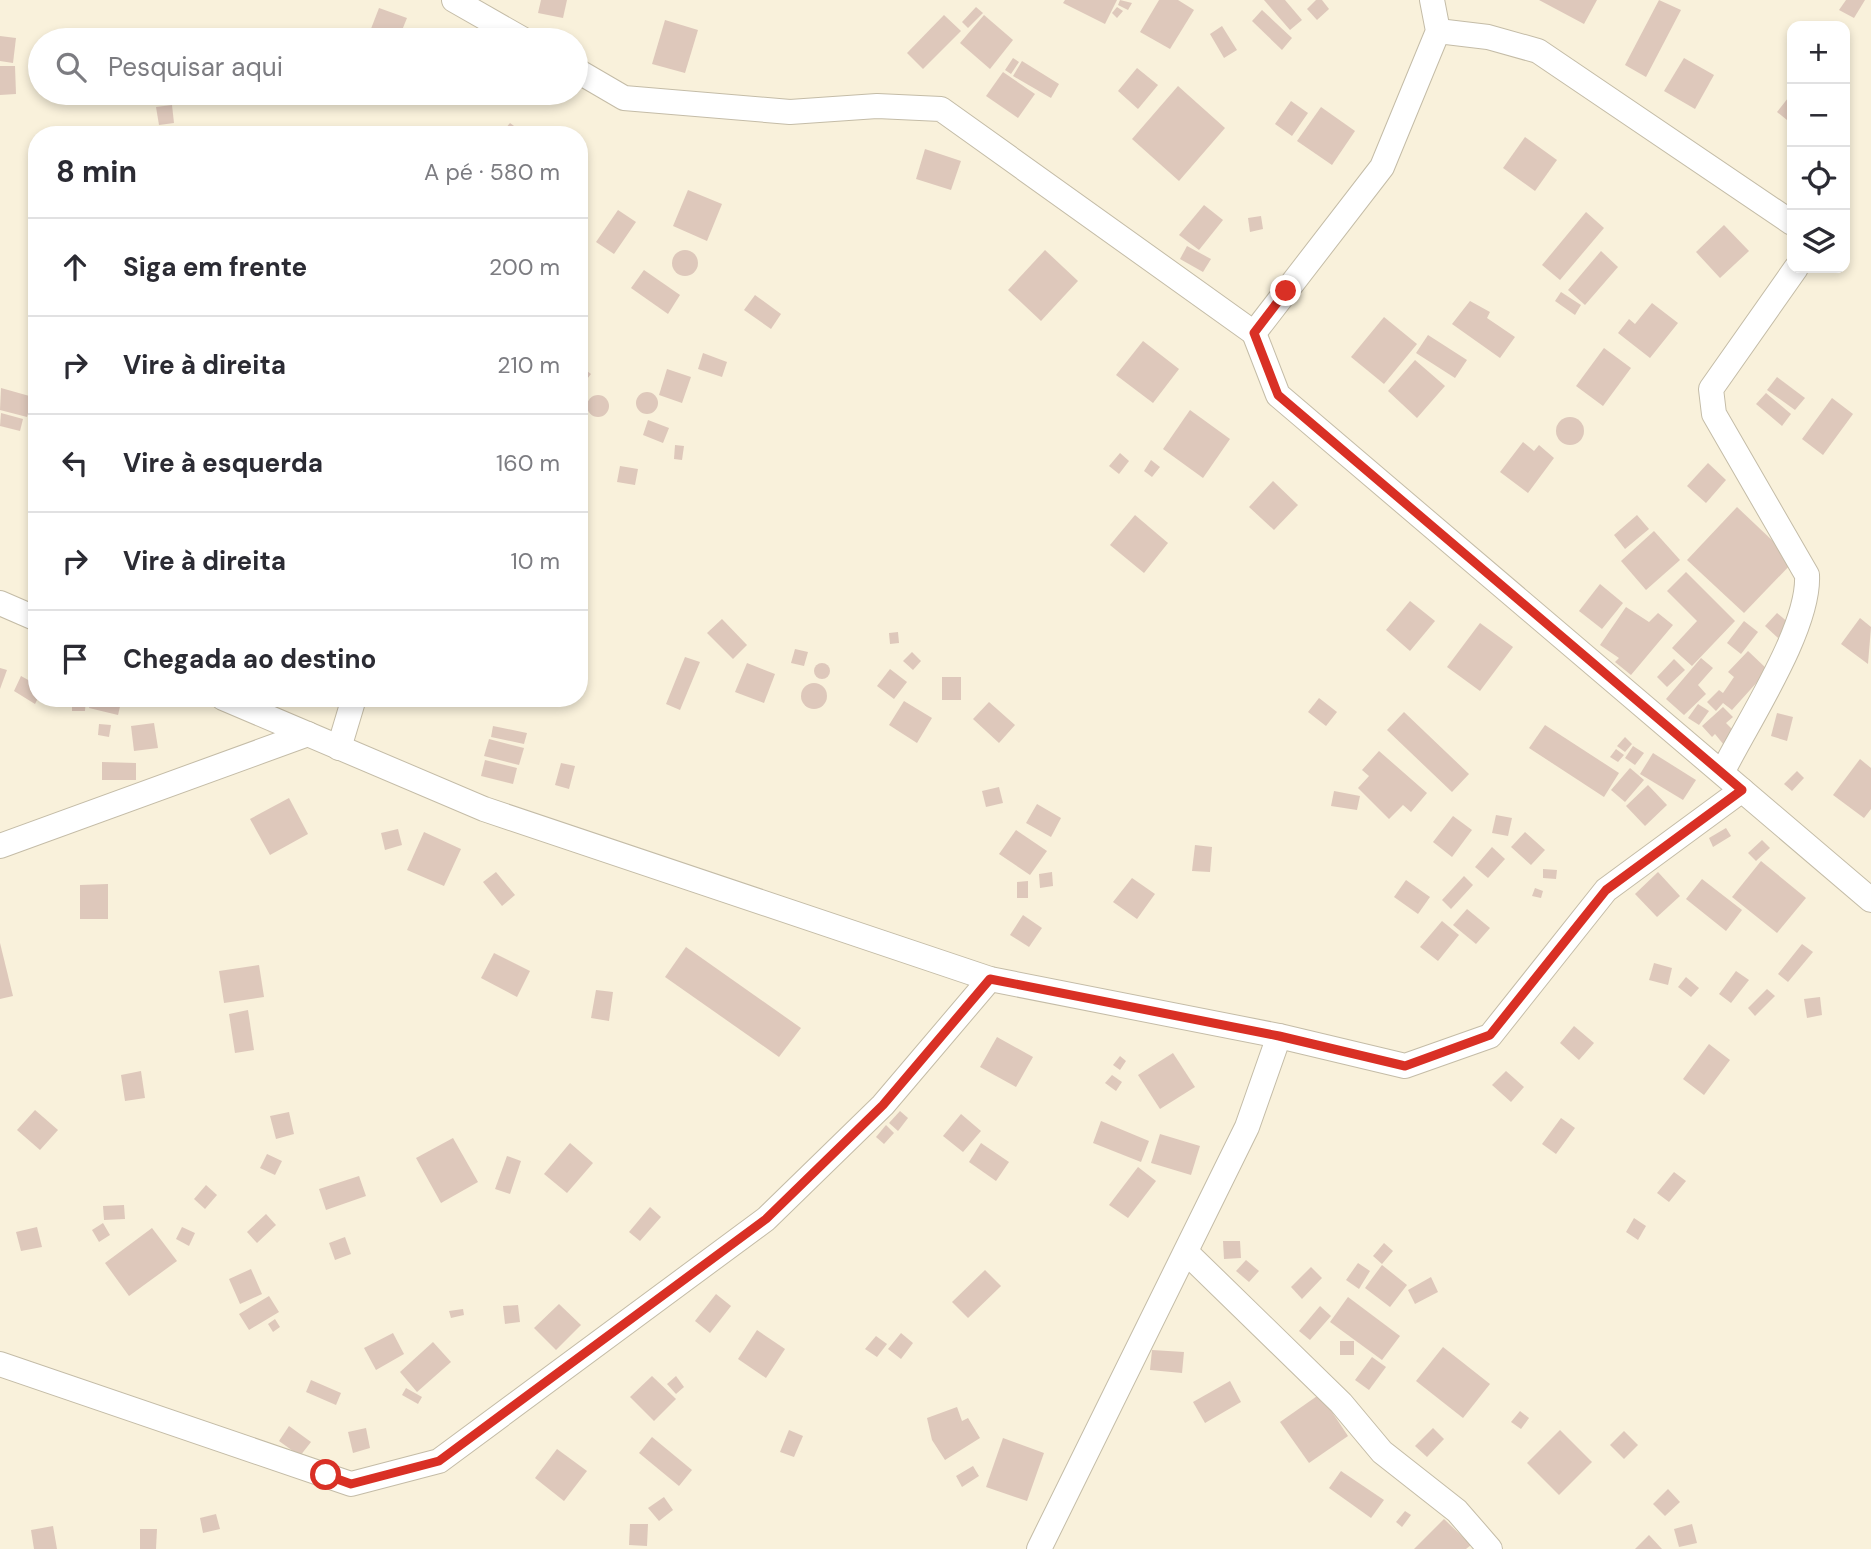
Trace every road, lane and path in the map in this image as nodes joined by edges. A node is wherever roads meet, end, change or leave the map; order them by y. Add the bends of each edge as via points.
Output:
1 (454, 0) edge
2 (1432, 0) edge
3 (503, 28) edge
4 (1438, 31) junction
5 (588, 77) edge
6 (1787, 220) edge
7 (1792, 273) edge
8 (1254, 333) junction
9 (0, 603) edge
10 (28, 615) edge
11 (244, 707) edge
12 (351, 707) edge
13 (308, 734) junction
14 (340, 748) junction
15 (1723, 771) junction
16 (1742, 790) junction
17 (0, 846) edge
18 (1871, 900) edge
19 (990, 979) junction
20 (1279, 1036) junction
21 (1185, 1252) junction
22 (0, 1364) edge
23 (1039, 1549) edge
24 (1490, 1549) edge

1 - 3 street
2 - 4 street
4 - 6 street via 1488,37 1538,51
4 - 8 street via 1382,167
5 - 8 street via 624,99 790,112 877,106 941,108
7 - 15 street via 1711,389 1714,414 1807,575 1808,592 1796,632
8 - 15 street via 1278,395
9 - 10 street
11 - 13 street
12 - 14 street
13 - 14 street
13 - 17 street
14 - 19 street via 484,809
15 - 16 street
16 - 18 street
16 - 20 street via 1606,890 1490,1035 1405,1066
19 - 20 street
19 - 22 street via 883,1105 766,1219 439,1461 351,1484
20 - 21 street via 1247,1126
21 - 23 street
21 - 24 street via 1341,1403 1382,1452 1457,1511

